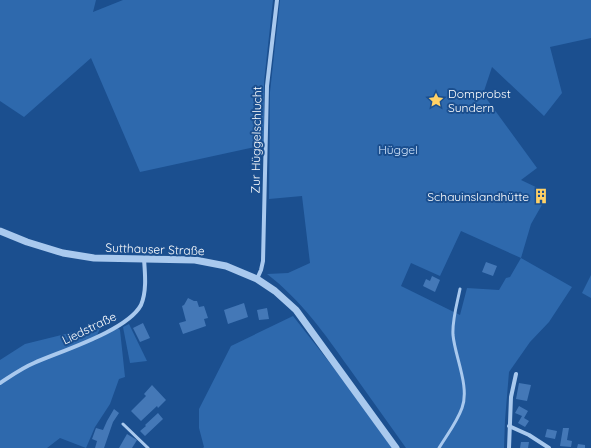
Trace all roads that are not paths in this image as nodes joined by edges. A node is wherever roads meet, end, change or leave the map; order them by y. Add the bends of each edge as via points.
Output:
1 (277, 0) edge
2 (0, 231) edge
3 (144, 259) junction
4 (257, 279) junction
5 (460, 289) dead end
6 (516, 374) dead end
7 (0, 383) edge
8 (123, 424) dead end
9 (509, 426) junction
10 (148, 448) edge
11 (396, 448) edge
12 (439, 448) edge
13 (509, 448) edge
14 (549, 448) edge

1 - 4 street, Zur Hüggelschlucht via 267,86 263,261
2 - 3 street, Sutthauser Straße via 63,253 94,258
3 - 4 street, Sutthauser Straße via 212,262
3 - 7 street, Liedstraße via 144,296 133,316 92,340 25,367
4 - 11 street, Sutthauser Straße via 296,310
5 - 12 lane via 453,334 464,398 462,408
6 - 9 street
8 - 10 lane
9 - 13 street
9 - 14 street

